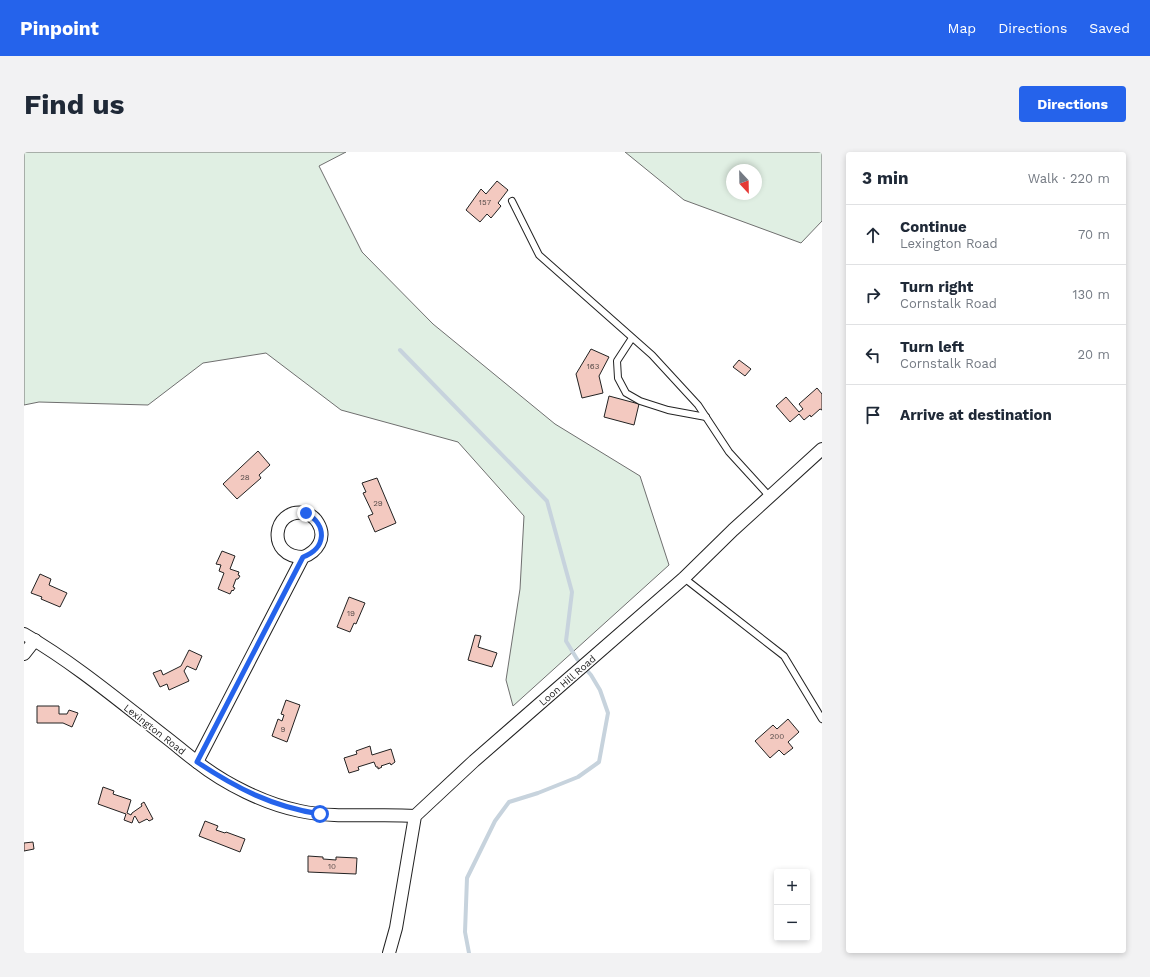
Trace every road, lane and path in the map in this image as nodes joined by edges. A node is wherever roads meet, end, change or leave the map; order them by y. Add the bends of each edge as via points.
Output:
1 (512, 201) dead end
2 (632, 338) junction
3 (706, 417) junction
4 (822, 449) edge
5 (770, 497) junction
6 (303, 557) dead end
7 (684, 578) junction
8 (24, 634) edge
9 (35, 640) junction
10 (24, 654) edge
11 (822, 719) edge
12 (197, 762) junction
13 (415, 816) junction
14 (389, 953) edge

1 - 2 lane via 539,255
2 - 3 lane via 652,355
2 - 3 lane via 617,361 618,378 626,394 668,410
3 - 5 lane via 729,452
4 - 5 street, Loon Hill Road
5 - 7 street, Loon Hill Road
6 - 12 street
7 - 11 lane via 784,656
7 - 13 street, Loon Hill Road via 474,761
8 - 9 street, Lexington Road
9 - 10 street
9 - 12 street, Lexington Road via 80,671
12 - 13 street, Lexington Road via 220,778 260,798 299,811 320,814
13 - 14 street via 396,928

